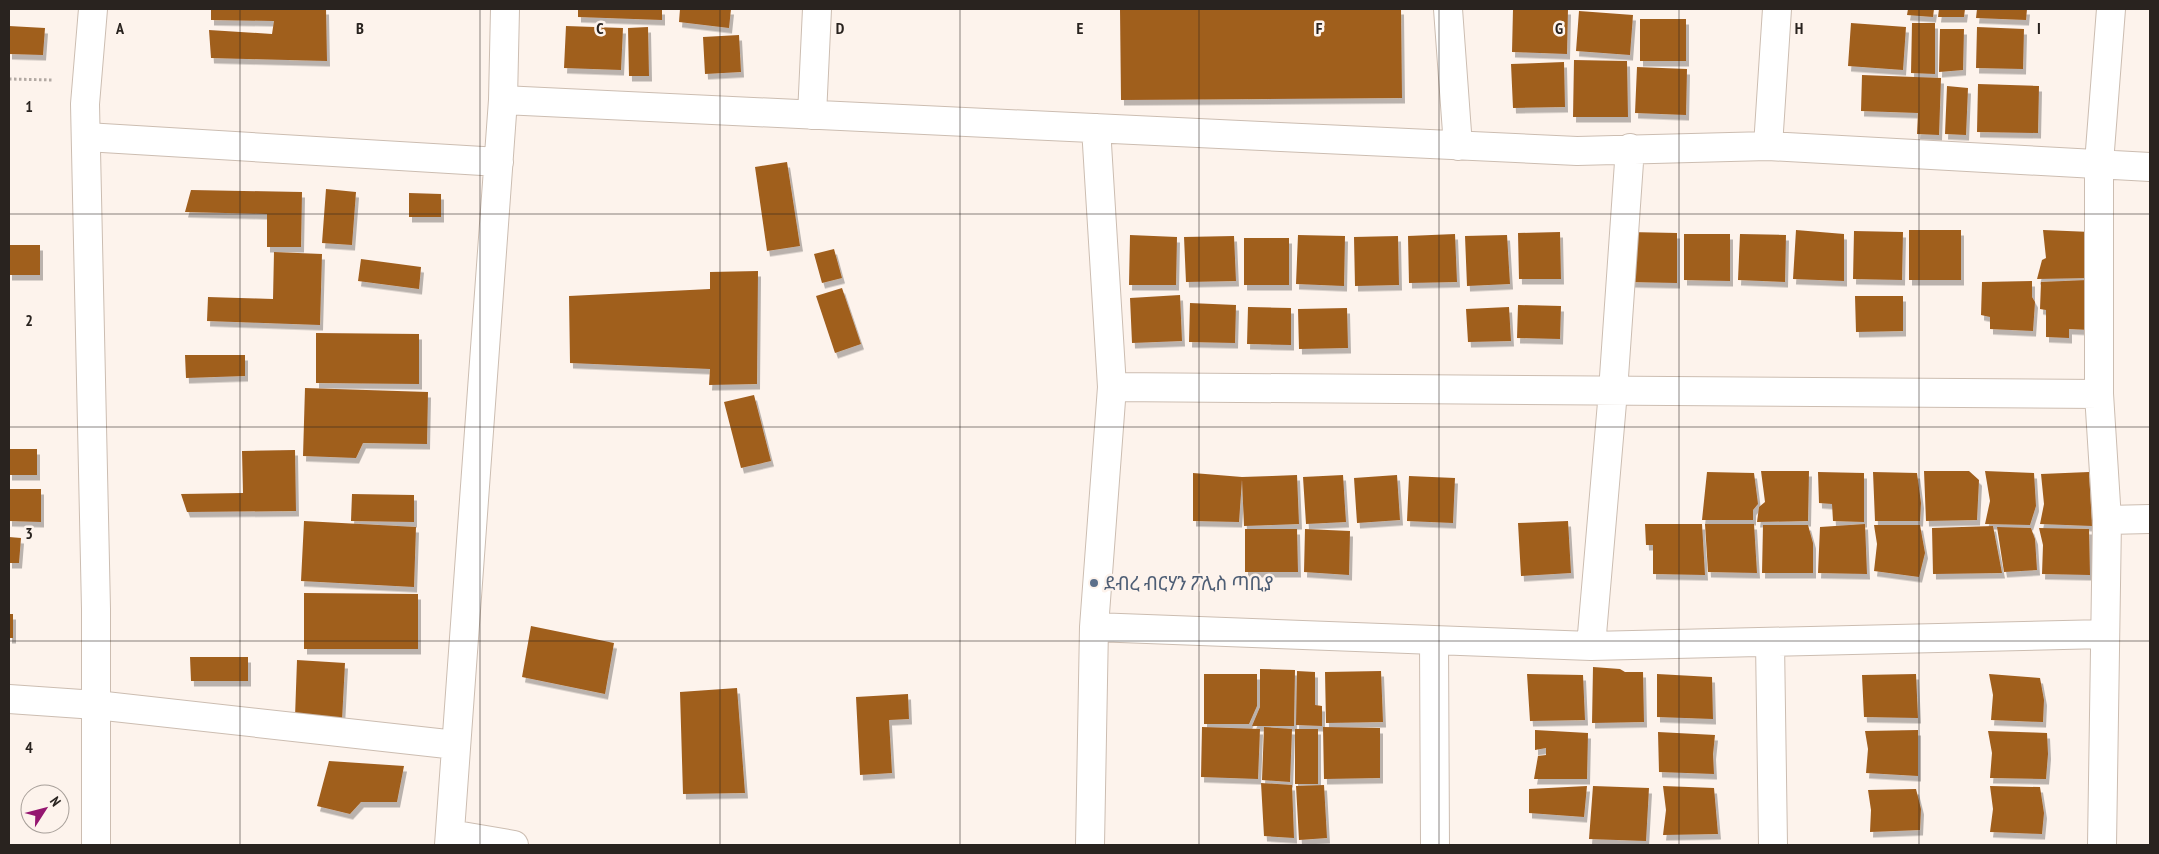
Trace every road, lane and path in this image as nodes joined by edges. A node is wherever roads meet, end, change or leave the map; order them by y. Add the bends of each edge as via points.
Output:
1 (93, 9) edge
2 (505, 9) edge
3 (817, 9) edge
4 (1448, 9) edge
5 (1777, 9) edge
6 (2111, 9) edge
7 (9, 80) edge
8 (87, 81) junction
9 (503, 100) junction
10 (812, 115) junction
11 (1096, 128) junction
12 (86, 136) junction
13 (1458, 146) junction
14 (1768, 146) junction
15 (1630, 148) junction
16 (498, 162) junction
17 (2099, 163) junction
18 (2150, 167) edge
19 (1112, 387) junction
20 (1613, 391) junction
21 (2099, 394) junction
22 (2150, 519) edge
23 (2107, 520) junction
24 (1094, 627) junction
25 (2106, 634) junction
26 (1434, 640) junction
27 (1770, 642) junction
28 (1591, 646) junction
29 (9, 699) edge
30 (96, 705) junction
31 (456, 745) junction
32 (450, 840) edge
33 (96, 845) edge
34 (514, 845) edge
35 (1090, 845) edge
36 (1436, 845) edge
37 (1773, 845) edge
38 (2102, 845) edge

1 - 8 street
2 - 9 street
3 - 10 street
4 - 13 street
5 - 14 street
6 - 17 street
7 - 8 path
8 - 12 street
9 - 10 street
9 - 16 street
10 - 11 street
11 - 13 street
11 - 19 street
12 - 16 street
12 - 30 street
13 - 15 street via 1577,151
14 - 15 street
14 - 17 street
15 - 20 street
16 - 31 street
17 - 18 street
17 - 21 street
19 - 20 street
19 - 24 street
20 - 21 street
20 - 28 street
21 - 23 street
22 - 23 street
23 - 25 street
24 - 26 street
24 - 35 street
25 - 27 street
25 - 38 street
26 - 28 street
26 - 36 street
27 - 28 street
27 - 37 street
29 - 30 street
30 - 31 street
30 - 33 street
31 - 32 street
32 - 34 street

